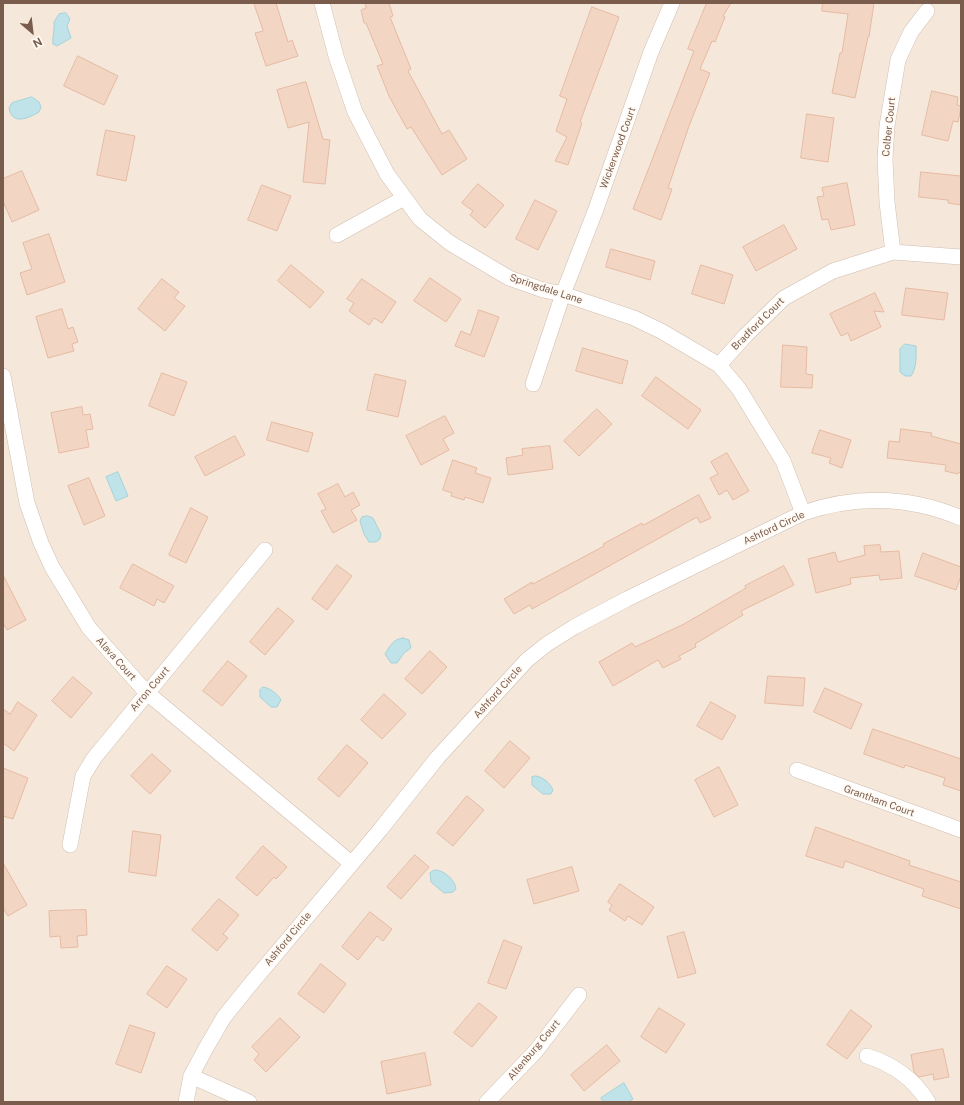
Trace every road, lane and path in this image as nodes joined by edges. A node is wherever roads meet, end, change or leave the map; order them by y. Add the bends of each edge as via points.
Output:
1 (322, 3) edge
2 (672, 3) edge
3 (927, 11) dead end
4 (404, 198) junction
5 (337, 235) dead end
6 (893, 252) junction
7 (961, 257) edge
8 (563, 294) junction
9 (719, 365) junction
10 (3, 376) edge
11 (533, 384) dead end
12 (803, 513) junction
13 (961, 518) edge
14 (266, 550) dead end
15 (146, 692) junction
16 (797, 770) dead end
17 (961, 830) edge
18 (70, 845) dead end
19 (351, 863) junction
20 (578, 995) dead end
21 (867, 1056) dead end
22 (191, 1076) junction
23 (186, 1102) edge
24 (249, 1102) edge
25 (487, 1102) edge
26 (928, 1102) edge

1 - 4 street, Springdale Lane via 355,112 387,174
2 - 8 street, Wickerwood Court via 651,52
3 - 6 street, Colber Court via 911,32 898,60 887,126 886,180
4 - 5 street
4 - 8 street, Springdale Lane via 420,219 435,232 489,268 523,283
6 - 7 street, Bradford Court
6 - 9 street, Bradford Court via 833,271 784,298
8 - 9 street, Springdale Lane via 634,318
8 - 11 street, Wickerwood Court
9 - 12 street, Springdale Lane via 739,389 783,461
10 - 15 street, Alava Court via 26,503 41,544 89,628
12 - 13 street, Ashford Circle via 820,507 857,501 909,501
12 - 19 street, Ashford Circle via 627,599 547,644 527,660 438,757
14 - 15 street, Arron Court
15 - 18 street, Arron Court via 83,776
15 - 19 street, Alava Court
16 - 17 street, Grantham Court
19 - 22 street, Ashford Circle via 224,1017
20 - 25 street, Altenburg Court via 536,1051
21 - 26 street via 896,1068
22 - 23 street, Ashford Circle
22 - 24 street

